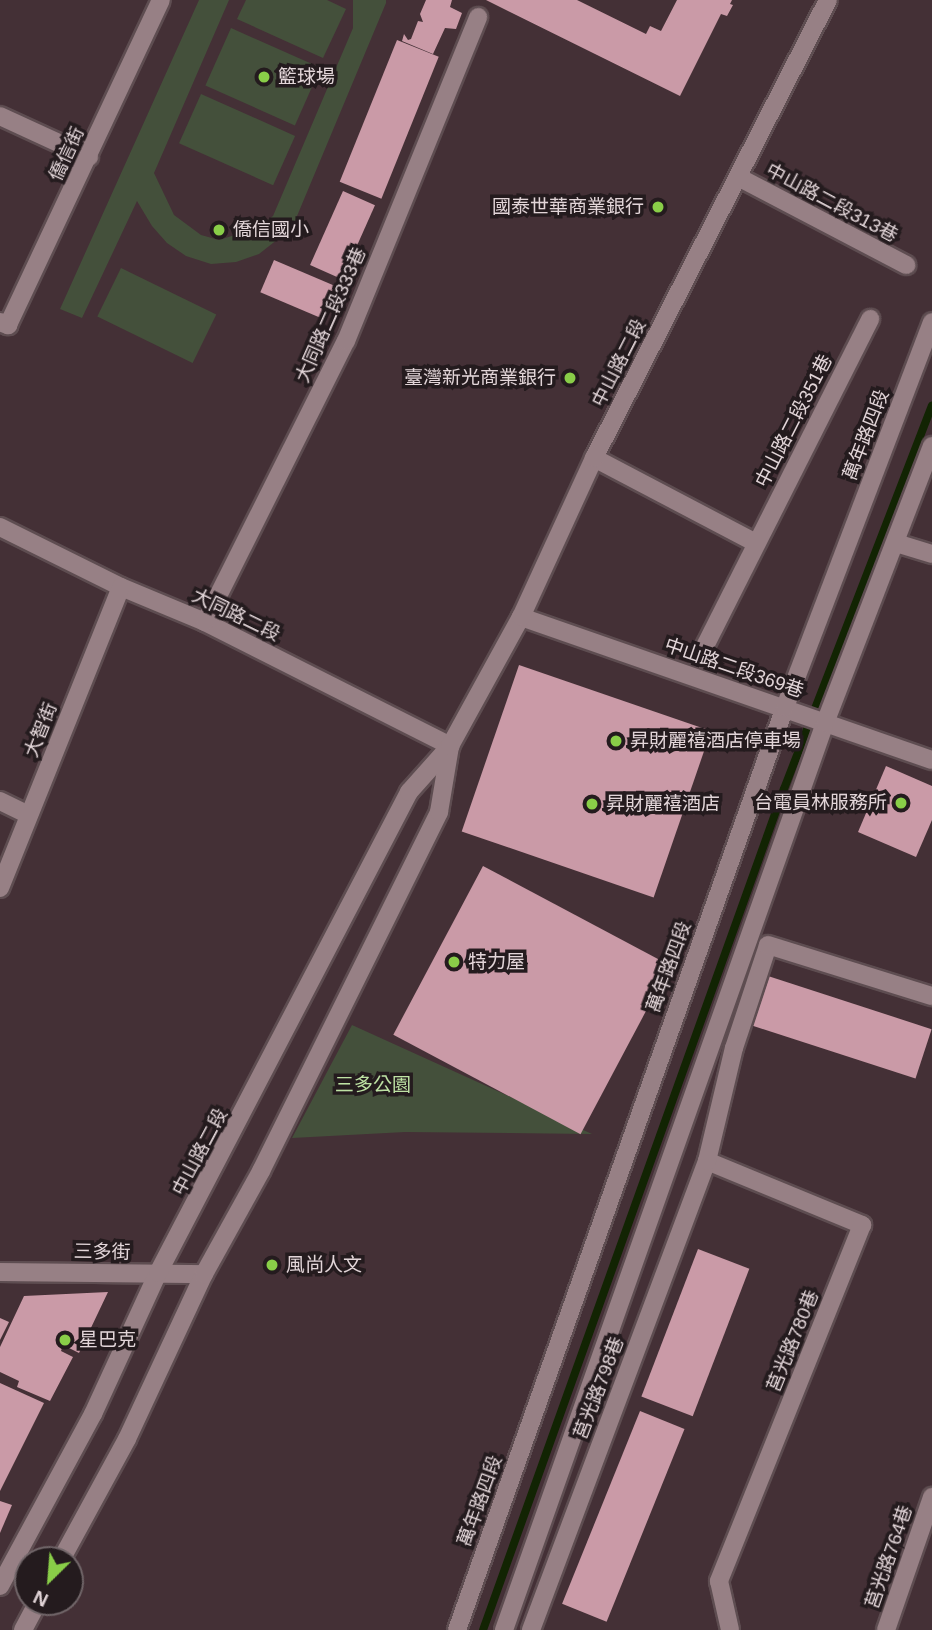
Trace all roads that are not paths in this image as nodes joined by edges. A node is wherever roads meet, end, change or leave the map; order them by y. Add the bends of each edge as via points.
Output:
1 (161, 0) edge
2 (828, 0) edge
3 (478, 17) dead end
4 (0, 116) edge
5 (89, 156) junction
6 (738, 177) junction
7 (906, 265) dead end
8 (870, 318) dead end
9 (932, 322) edge
10 (4, 323) edge
11 (932, 446) edge
12 (594, 458) junction
13 (0, 527) edge
14 (756, 543) junction
15 (896, 543) junction
16 (932, 554) edge
17 (121, 587) junction
18 (521, 617) junction
19 (205, 622) junction
20 (699, 658) dead end
21 (785, 708) junction
22 (825, 723) junction
23 (450, 746) junction
24 (932, 760) edge
25 (0, 801) edge
26 (29, 815) junction
27 (0, 888) edge
28 (932, 996) edge
29 (707, 1161) junction
30 (0, 1272) edge
31 (158, 1273) junction
32 (204, 1275) junction
33 (932, 1497) edge
34 (69, 1546) edge
35 (0, 1586) edge
36 (457, 1630) edge
37 (504, 1630) edge
38 (531, 1630) edge
39 (730, 1630) edge
40 (886, 1630) edge

1 - 5 street, 僑信街
2 - 6 street, 中山路二段
3 - 19 street, 大同路二段333巷 via 346,341
4 - 5 street
5 - 10 street, 僑信街
6 - 7 street, 中山路二段313巷
6 - 12 street, 中山路二段
8 - 14 street, 中山路二段351巷
9 - 21 street, 萬年路四段
11 - 15 street
12 - 14 street
12 - 18 street, 中山路二段
13 - 17 street, 大同路二段
14 - 20 street, 中山路二段351巷
15 - 16 street
15 - 22 street
17 - 19 street, 大同路二段
17 - 26 street, 大智街
18 - 21 street, 中山路二段369巷
18 - 23 street, 中山路二段
19 - 23 street, 大同路二段
21 - 22 street, 中山路二段369巷
21 - 36 street, 萬年路四段
22 - 24 street, 中山路二段369巷
22 - 37 street
23 - 31 street, 中山路二段 via 409,792
23 - 32 street, 中山路二段 via 439,812 261,1171
25 - 26 street
26 - 27 street, 大智街
28 - 29 street, 莒光路798巷 via 768,946 734,1048
29 - 38 street, 莒光路798巷
29 - 39 street, 莒光路780巷 via 862,1225 719,1581
30 - 31 street, 三多街
31 - 32 street, 三多街
31 - 35 street, 中山路二段 via 93,1414
32 - 34 street, 中山路二段 via 127,1439
33 - 40 street, 莒光路764巷

